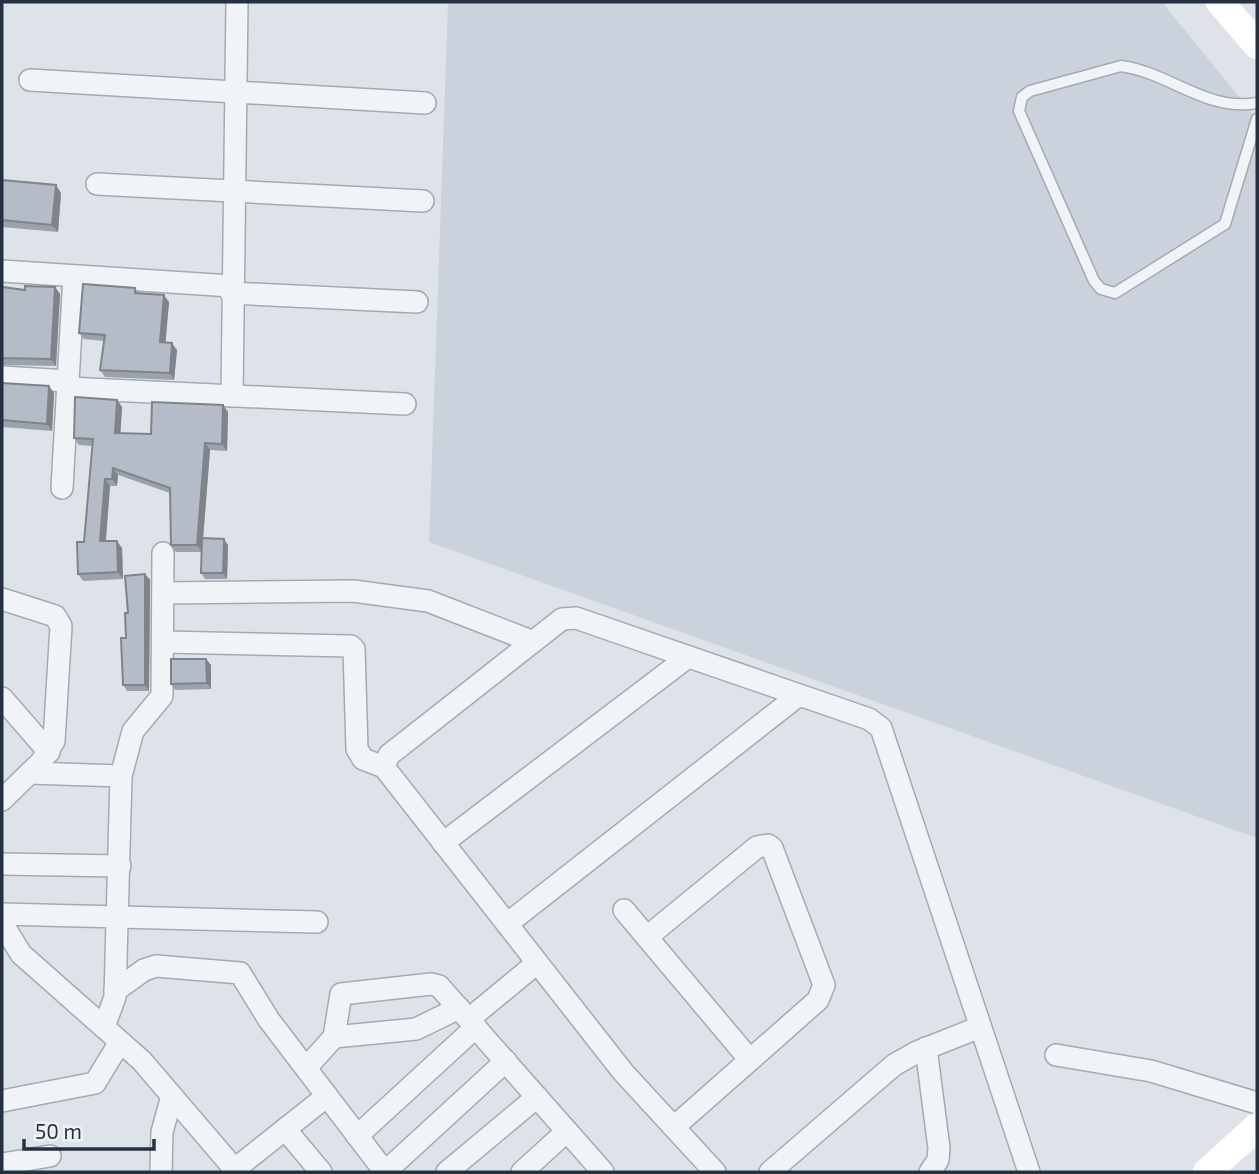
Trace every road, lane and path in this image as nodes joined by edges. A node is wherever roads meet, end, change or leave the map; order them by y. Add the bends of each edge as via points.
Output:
1 (237, 2) edge
2 (1220, 2) edge
3 (1257, 45) edge
4 (30, 80) dead end
5 (236, 91) junction
6 (425, 103) dead end
7 (1257, 103) edge
8 (1257, 119) edge
9 (97, 184) dead end
10 (233, 190) junction
11 (423, 201) dead end
12 (2, 271) edge
13 (74, 276) junction
14 (231, 289) junction
15 (417, 302) dead end
16 (2, 376) edge
17 (68, 384) junction
18 (232, 396) junction
19 (405, 404) dead end
20 (62, 488) dead end
21 (163, 553) dead end
22 (163, 593) junction
23 (2, 598) edge
24 (531, 641) junction
25 (163, 642) junction
26 (688, 657) junction
27 (799, 695) junction
28 (2, 698) edge
29 (49, 752) junction
30 (384, 767) junction
31 (30, 773) junction
32 (121, 776) junction
33 (2, 800) edge
34 (443, 843) junction
35 (2, 864) edge
36 (120, 866) junction
37 (624, 910) dead end
38 (2, 914) edge
39 (116, 917) junction
40 (317, 922) dead end
41 (2, 923) edge
42 (507, 924) junction
43 (647, 937) junction
44 (9, 946) edge
45 (537, 962) junction
46 (115, 991) junction
47 (468, 1018) junction
48 (104, 1027) junction
49 (980, 1027) junction
50 (334, 1037) junction
51 (120, 1042) junction
52 (926, 1048) junction
53 (1056, 1055) dead end
54 (750, 1060) junction
55 (506, 1061) junction
56 (306, 1068) junction
57 (172, 1096) junction
58 (327, 1096) junction
59 (537, 1097) junction
60 (2, 1101) edge
61 (1257, 1103) edge
62 (674, 1127) junction
63 (1257, 1127) edge
64 (285, 1129) junction
65 (567, 1131) junction
66 (357, 1136) junction
67 (51, 1156) dead end
68 (2, 1164) edge
69 (597, 1170) edge
70 (236, 1171) edge
71 (161, 1172) edge
72 (321, 1172) edge
73 (385, 1172) edge
74 (447, 1172) edge
75 (522, 1172) edge
76 (715, 1172) edge
77 (770, 1172) edge
78 (930, 1172) edge
79 (1029, 1172) edge
80 (1208, 1172) edge

1 - 5 street
2 - 3 street
4 - 5 street
5 - 6 street
5 - 10 street
7 - 8 lane via 1222,104 1137,68 1121,66 1030,91 1022,97 1019,111 1094,281 1115,293 1225,224
9 - 10 street
10 - 11 street
10 - 14 street
12 - 13 street
13 - 14 street
13 - 17 street
14 - 15 street
14 - 18 street
16 - 17 street
17 - 18 street
17 - 20 street
18 - 19 street
21 - 22 street
22 - 24 street via 353,592 428,600
22 - 25 street
23 - 29 street via 59,620 56,732
24 - 26 street via 554,622 569,617
24 - 30 street via 389,755
25 - 30 street via 351,646 357,749 363,759
25 - 32 street via 162,696 133,730
26 - 27 street
26 - 34 street
27 - 42 street
27 - 49 street via 869,719 881,728
28 - 29 street
29 - 31 street
30 - 34 street
31 - 32 street
31 - 33 street
32 - 36 street
34 - 42 street
35 - 36 street
36 - 39 street
37 - 43 street
38 - 39 street
39 - 40 street
39 - 46 street
41 - 44 street
42 - 45 street
43 - 54 street
43 - 54 street via 757,847 772,848 824,985 818,1000
44 - 48 street
45 - 47 street
45 - 62 street via 623,1072
46 - 48 street
46 - 56 street via 156,966 240,973
47 - 50 street via 416,1029
47 - 50 street via 444,990 431,984 344,992 338,997
47 - 55 street
47 - 66 street
48 - 51 street
49 - 52 street
49 - 79 street
50 - 56 street
51 - 57 street
51 - 60 street via 95,1083
52 - 77 street via 894,1065
52 - 78 street via 939,1148
53 - 61 street via 1151,1071
54 - 62 street
55 - 59 street
55 - 73 street
56 - 58 street
57 - 70 street
57 - 71 street via 162,1132
58 - 64 street
58 - 66 street
59 - 65 street
59 - 74 street
62 - 76 street
63 - 80 street
64 - 70 street
64 - 72 street
65 - 69 street
65 - 75 street
66 - 73 street
67 - 68 street

